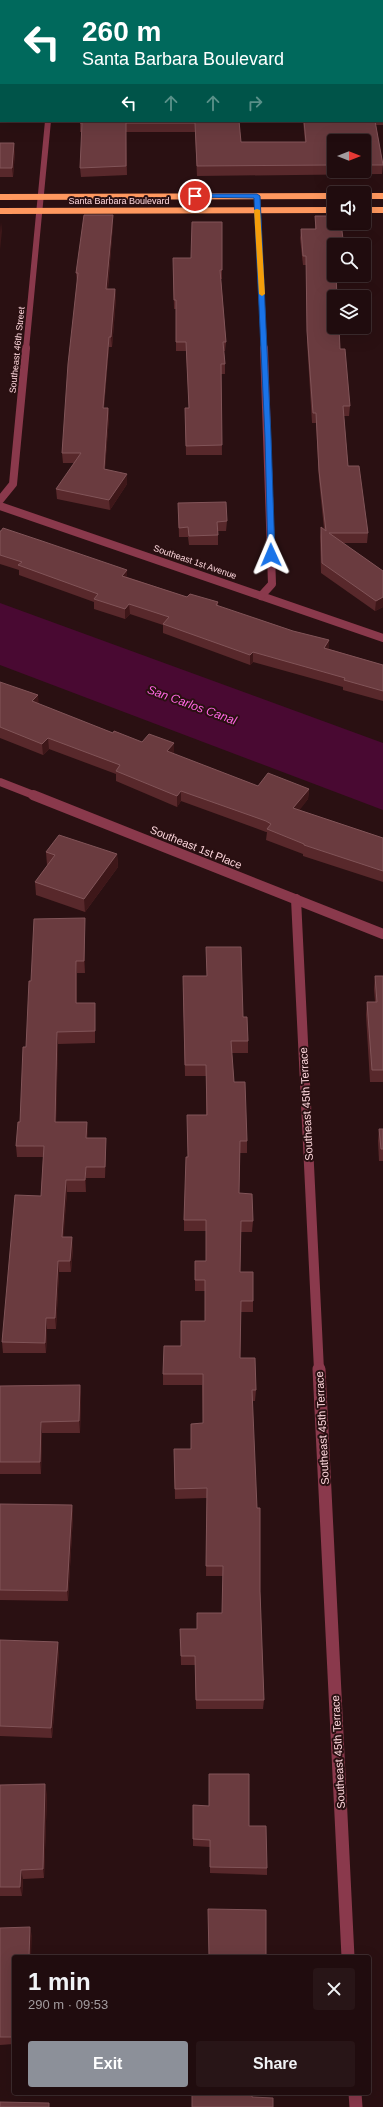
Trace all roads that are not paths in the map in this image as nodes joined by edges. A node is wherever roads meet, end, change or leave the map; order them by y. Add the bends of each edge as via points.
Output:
1 (48, 122) edge
2 (0, 196) edge
3 (42, 196) junction
4 (257, 196) junction
5 (327, 196) edge
6 (371, 196) edge
7 (383, 196) edge
8 (257, 210) junction
9 (327, 210) edge
10 (371, 210) edge
11 (383, 210) edge
12 (0, 211) edge
13 (40, 211) junction
14 (0, 500) edge
15 (0, 506) edge
16 (261, 596) junction
17 (383, 638) edge
18 (0, 782) edge
19 (296, 899) junction
20 (383, 934) edge
21 (348, 1955) edge
22 (355, 2095) edge
23 (356, 2107) edge

1 - 3 street, Southeast 46th Street
2 - 3 main road, Santa Barbara Boulevard
3 - 4 main road, Santa Barbara Boulevard
3 - 13 street, Southeast 46th Street
4 - 5 main road, Santa Barbara Boulevard
4 - 8 street
6 - 7 main road
8 - 9 main road, Santa Barbara Boulevard
8 - 13 main road, Santa Barbara Boulevard
8 - 16 street via 272,584
10 - 11 main road
12 - 13 main road, Santa Barbara Boulevard
13 - 14 street, Southeast 46th Street via 13,484
15 - 16 street, Southeast 1st Avenue
16 - 17 street, Southeast 1st Avenue
18 - 19 street, Southeast 1st Place
19 - 20 street, Southeast 1st Place
19 - 21 street, Southeast 45th Terrace
22 - 23 street

